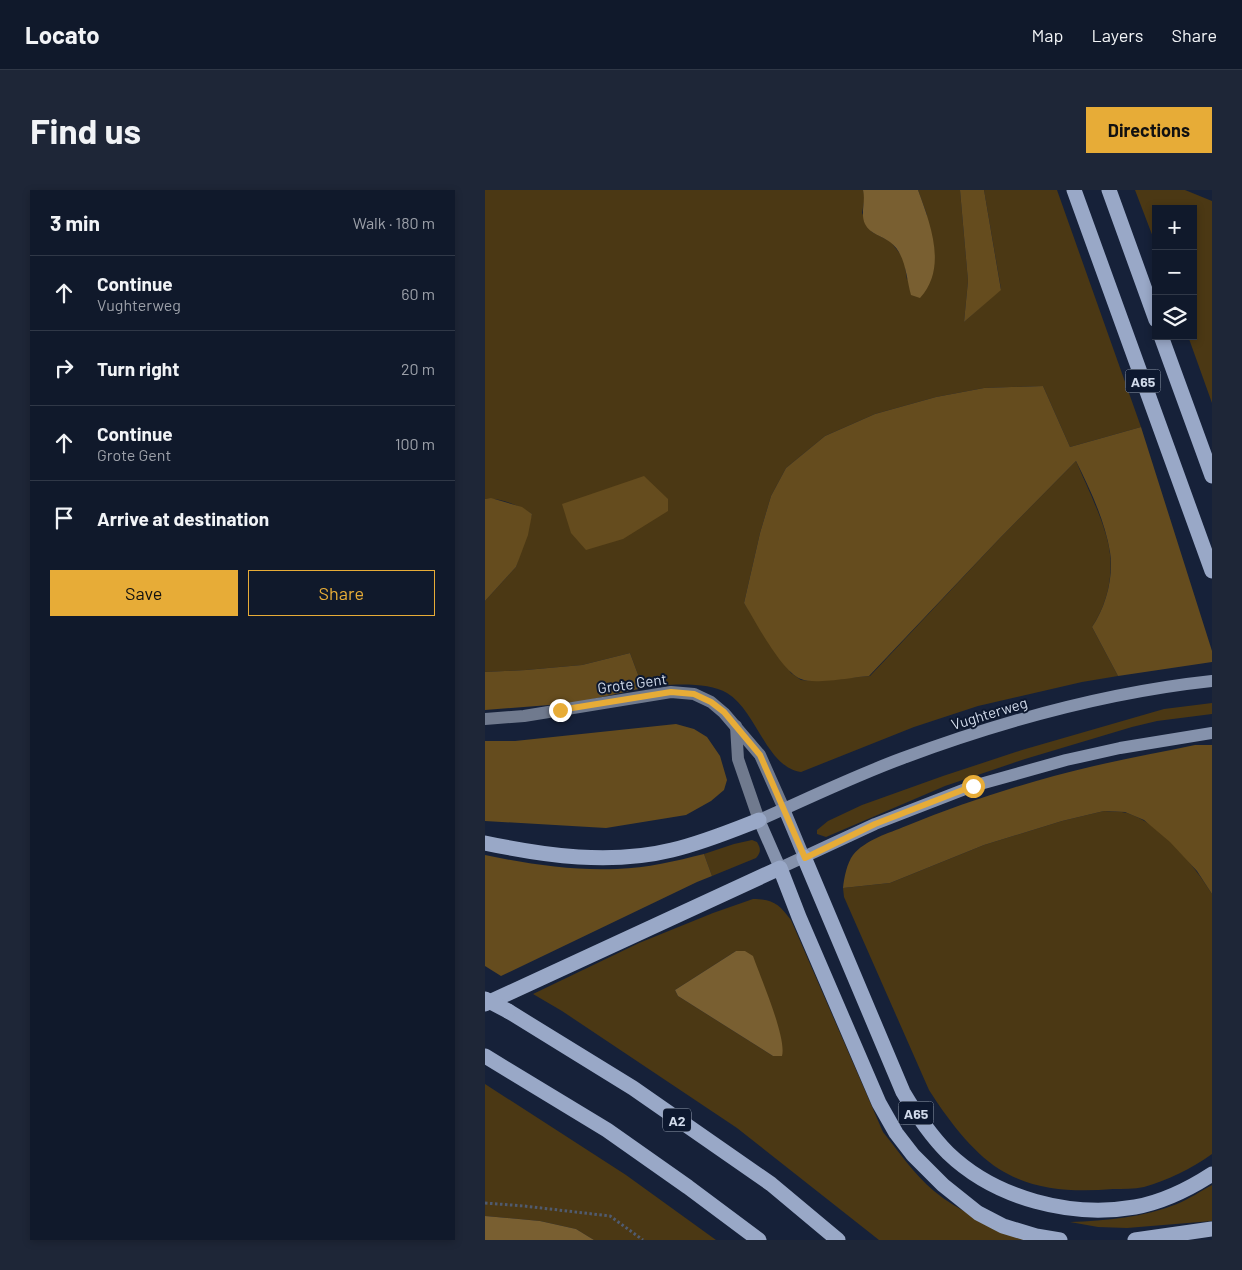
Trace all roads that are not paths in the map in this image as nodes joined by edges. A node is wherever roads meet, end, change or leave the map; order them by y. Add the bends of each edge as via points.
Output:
1 (1074, 190) edge
2 (1109, 190) edge
3 (1152, 309) edge
4 (1162, 340) edge
5 (1212, 476) edge
6 (1212, 571) edge
7 (1212, 681) edge
8 (485, 719) edge
9 (736, 726) junction
10 (1212, 733) edge
11 (784, 809) junction
12 (759, 820) junction
13 (485, 844) edge
14 (805, 858) junction
15 (780, 868) junction
16 (485, 999) edge
17 (485, 1004) edge
18 (485, 1056) edge
19 (1212, 1174) edge
20 (1212, 1229) edge
21 (759, 1240) edge
22 (838, 1240) edge
23 (1059, 1240) edge
24 (1135, 1240) edge

1 - 6 highway, A65
2 - 3 highway
4 - 5 highway, A65
7 - 11 main road, Vughterweg via 1133,693 1026,719 901,759
8 - 9 street, Grote Gent via 524,716 671,692 694,694 711,702
9 - 11 street, Grote Gent via 760,755
9 - 12 street via 739,759
10 - 14 main road via 1120,748 973,786 875,824
11 - 12 main road, Vughterweg
11 - 14 main road
12 - 13 highway via 672,850 631,856 566,856
12 - 15 main road
14 - 15 main road
14 - 19 highway, A65 via 903,1092 932,1135 956,1159 989,1182 1022,1197 1066,1208 1098,1210 1136,1206 1173,1196
15 - 17 highway
15 - 23 highway, A65 via 879,1103 913,1155 978,1213 1003,1226
16 - 22 highway, A2, bridge via 633,1088 771,1184
18 - 21 highway via 607,1130
20 - 24 highway

